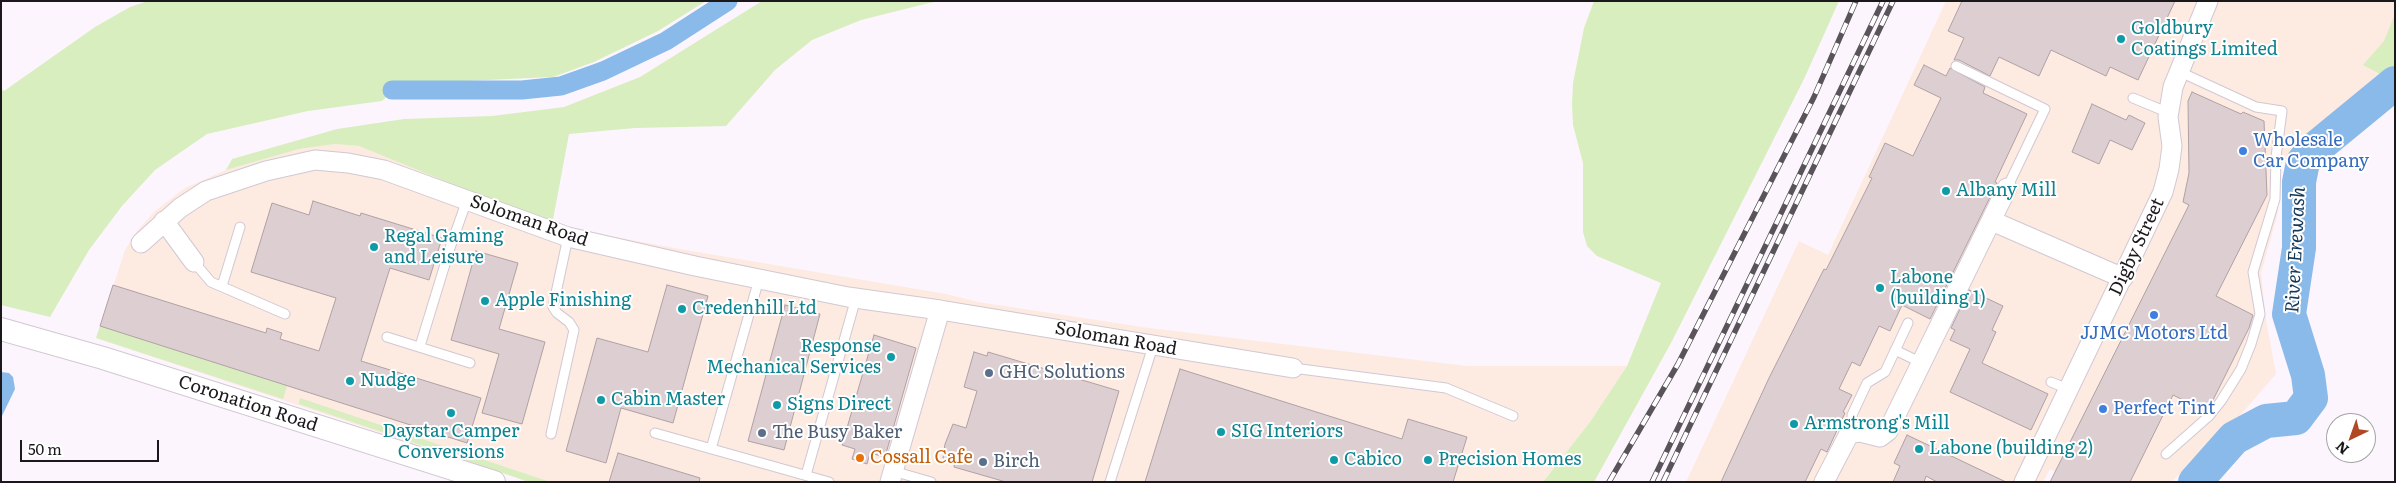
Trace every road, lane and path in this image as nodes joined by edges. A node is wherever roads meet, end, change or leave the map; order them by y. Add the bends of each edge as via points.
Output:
1 (2208, 1) edge
2 (1956, 66) dead end
3 (2178, 71) junction
4 (2133, 98) dead end
5 (2169, 113) junction
6 (2007, 188) joint
7 (468, 200) junction
8 (164, 221) junction
9 (1992, 221) junction
10 (240, 227) dead end
11 (568, 237) junction
12 (141, 243) dead end
13 (194, 262) joint
14 (2123, 278) junction
15 (759, 279) junction
16 (222, 286) junction
17 (856, 298) junction
18 (940, 310) junction
19 (285, 314) dead end
20 (1908, 323) dead end
21 (1, 329) edge
22 (387, 337) dead end
23 (420, 346) junction
24 (1153, 346) junction
25 (1895, 350) junction
26 (470, 363) dead end
27 (1922, 363) junction
28 (1293, 368) joint
29 (1513, 416) dead end
30 (1853, 432) junction
31 (655, 433) dead end
32 (551, 434) dead end
33 (712, 449) junction
34 (2166, 454) dead end
35 (806, 475) junction
36 (891, 476) edge
37 (494, 482) edge
38 (829, 482) edge
39 (931, 482) edge
40 (1110, 482) edge
41 (1824, 482) edge
42 (2024, 482) edge

1 - 3 street, Digby Street
2 - 6 lane via 2044,109
3 - 5 street, Digby Street
3 - 34 lane via 2256,107 2282,112 2275,199 2254,272 2260,314 2251,344 2241,369 2221,401
4 - 5 lane
5 - 14 street, Digby Street via 2172,146 2163,192 2142,223
6 - 9 street
7 - 8 street, Soloman Road via 365,165 315,160 266,171 206,191
7 - 11 street, Soloman Road
7 - 23 lane
8 - 12 street, Soloman Road
8 - 13 street
9 - 14 street via 2038,237
9 - 27 street
10 - 16 lane
11 - 15 street, Soloman Road
11 - 32 lane via 552,307 574,330
13 - 16 lane via 211,282
14 - 42 street, Digby Street via 2060,386
15 - 17 street, Soloman Road
15 - 33 lane
16 - 19 lane
17 - 18 street, Soloman Road
17 - 35 lane
18 - 24 street, Soloman Road
18 - 36 street
20 - 25 lane
21 - 37 street, Coronation Road via 103,358
22 - 23 lane
23 - 26 lane
24 - 28 street, Soloman Road
24 - 40 lane
25 - 27 lane
25 - 30 lane via 1884,372 1867,383 1852,415
27 - 30 street via 1884,435
28 - 29 lane via 1446,388
30 - 41 street via 1845,438
31 - 33 lane
33 - 35 lane
35 - 38 lane
36 - 39 lane

